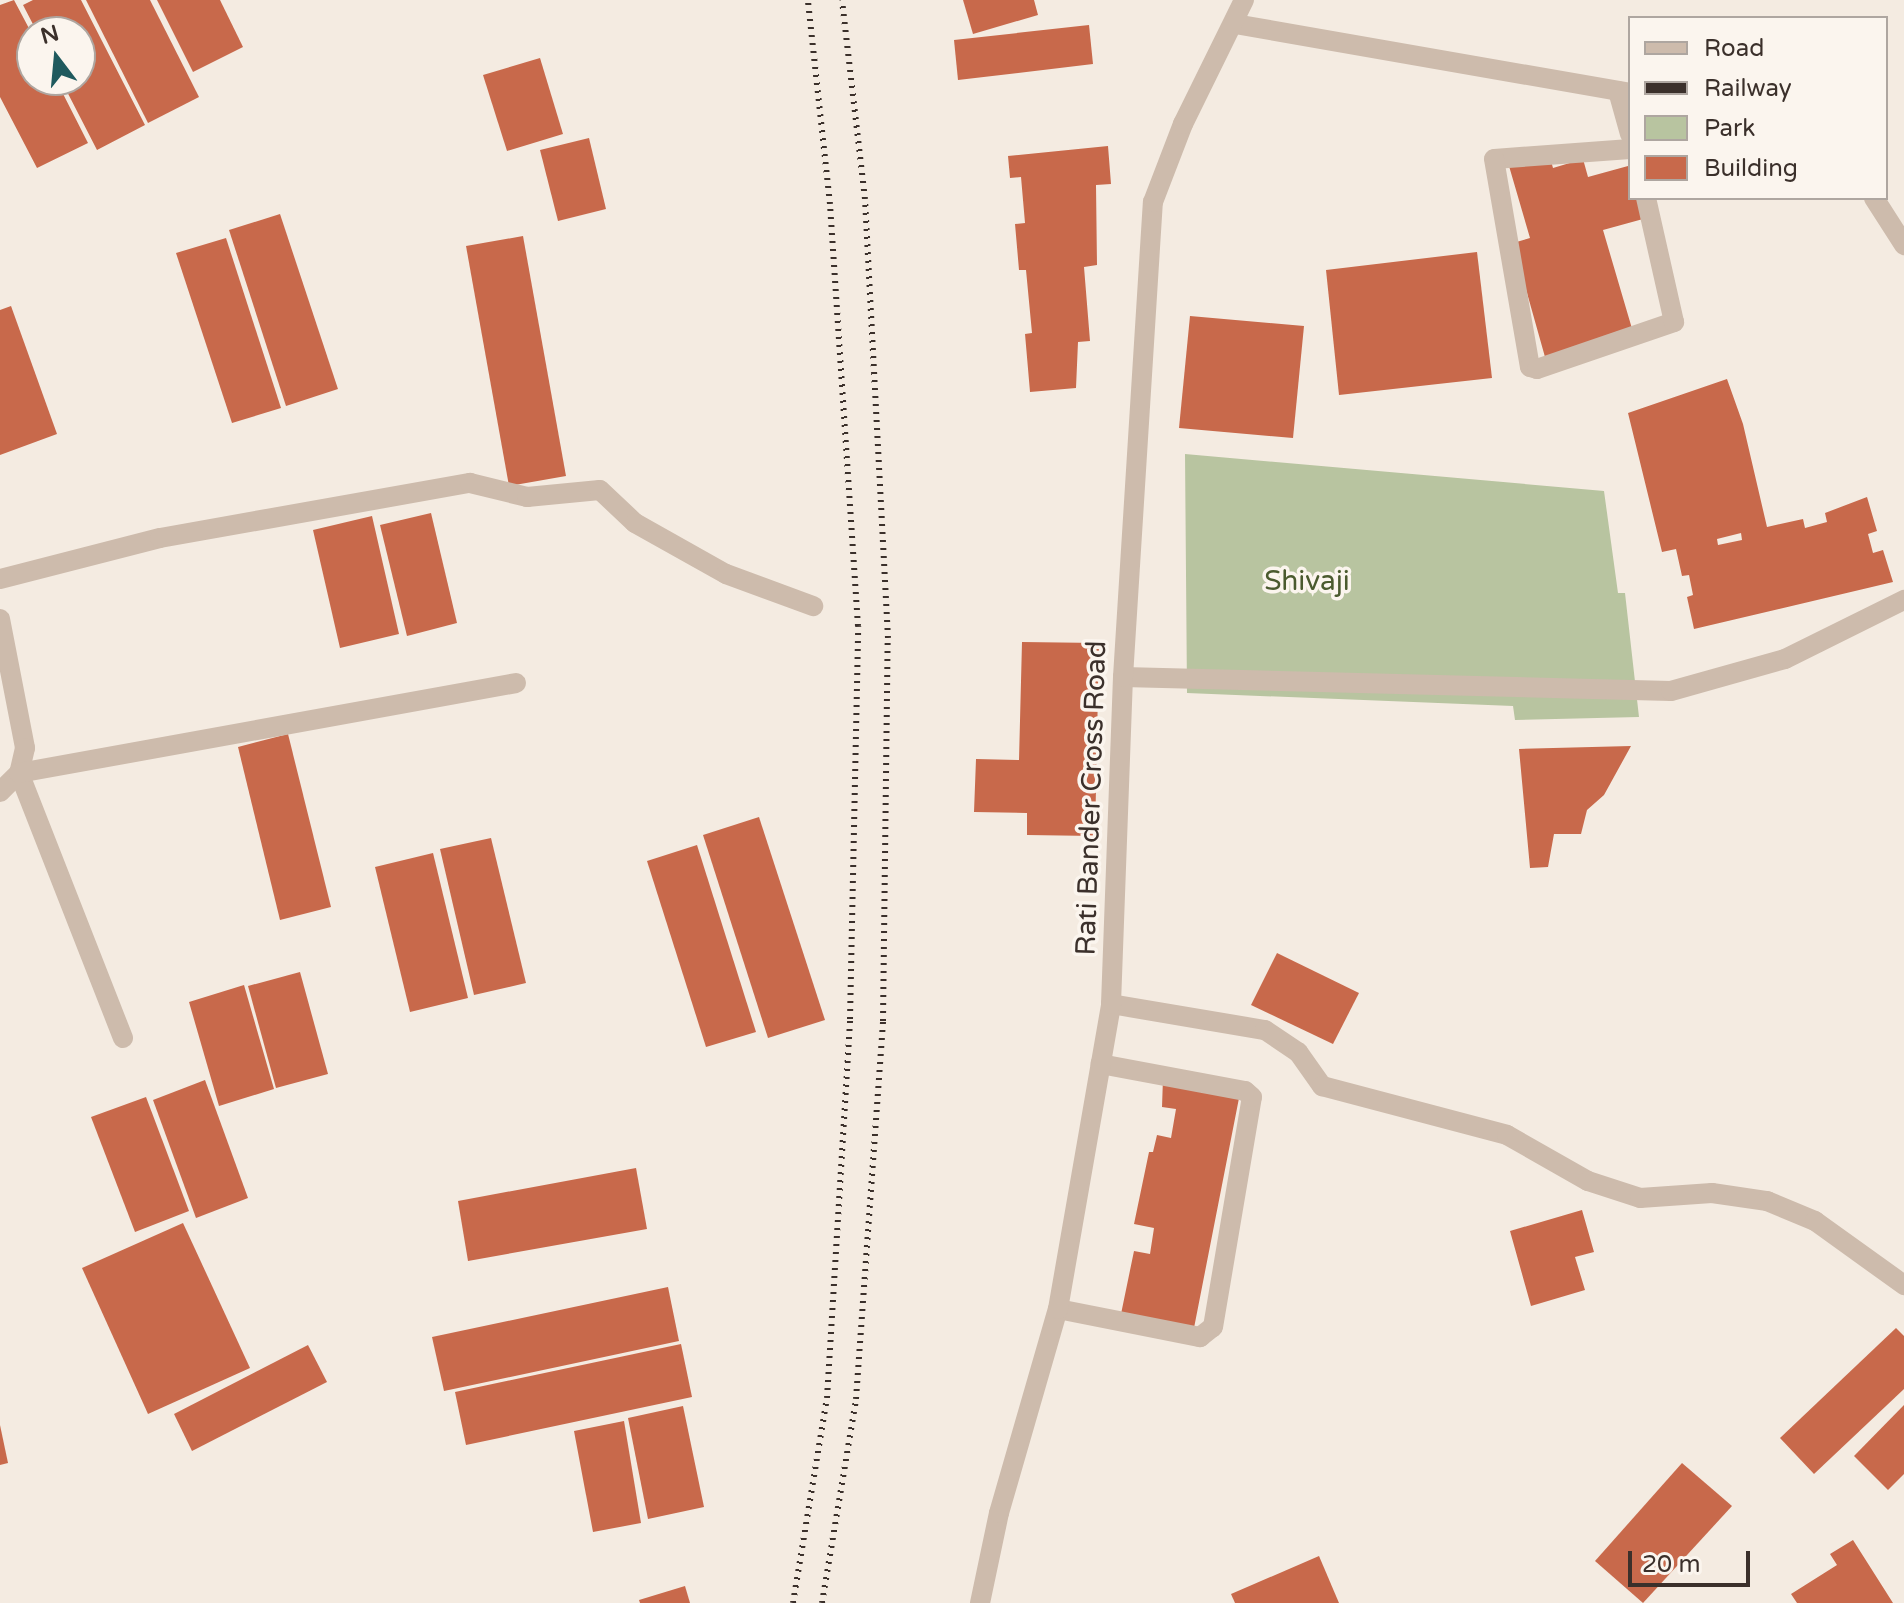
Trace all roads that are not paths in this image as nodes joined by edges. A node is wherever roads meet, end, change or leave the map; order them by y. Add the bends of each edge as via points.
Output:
1 (1244, 0) edge
2 (1235, 24) junction
3 (1624, 92) edge
4 (1628, 120) edge
5 (1628, 149) edge
6 (1646, 200) edge
7 (1875, 200) edge
8 (1904, 245) edge
9 (0, 579) edge
10 (1904, 600) edge
11 (813, 606) dead end
12 (0, 619) edge
13 (1123, 677) junction
14 (516, 683) dead end
15 (19, 773) junction
16 (0, 792) edge
17 (1111, 1004) junction
18 (123, 1038) dead end
19 (1101, 1064) junction
20 (1904, 1285) edge
21 (1058, 1309) junction
22 (980, 1603) edge

1 - 2 street, Rati Bander Cross Road
2 - 3 street
2 - 13 street, Rati Bander Cross Road via 1183,124 1153,202
3 - 4 street
5 - 6 street via 1494,159 1530,367 1552,365 1674,322
7 - 8 street
9 - 11 street via 160,538 470,483 527,497 600,490 635,523 726,574
10 - 13 street via 1785,659 1671,691
12 - 15 street via 25,748
13 - 17 street, Rati Bander Cross Road
14 - 15 street
15 - 16 street
15 - 18 street
17 - 19 street, Rati Bander Cross Road
17 - 20 street via 1265,1030 1298,1052 1322,1086 1507,1135 1588,1181 1640,1198 1712,1193 1767,1201 1815,1221
19 - 21 street, Rati Bander Cross Road
19 - 21 street via 1245,1091 1252,1097 1219,1297 1213,1327 1200,1337
21 - 22 street, Rati Bander Cross Road via 999,1513

